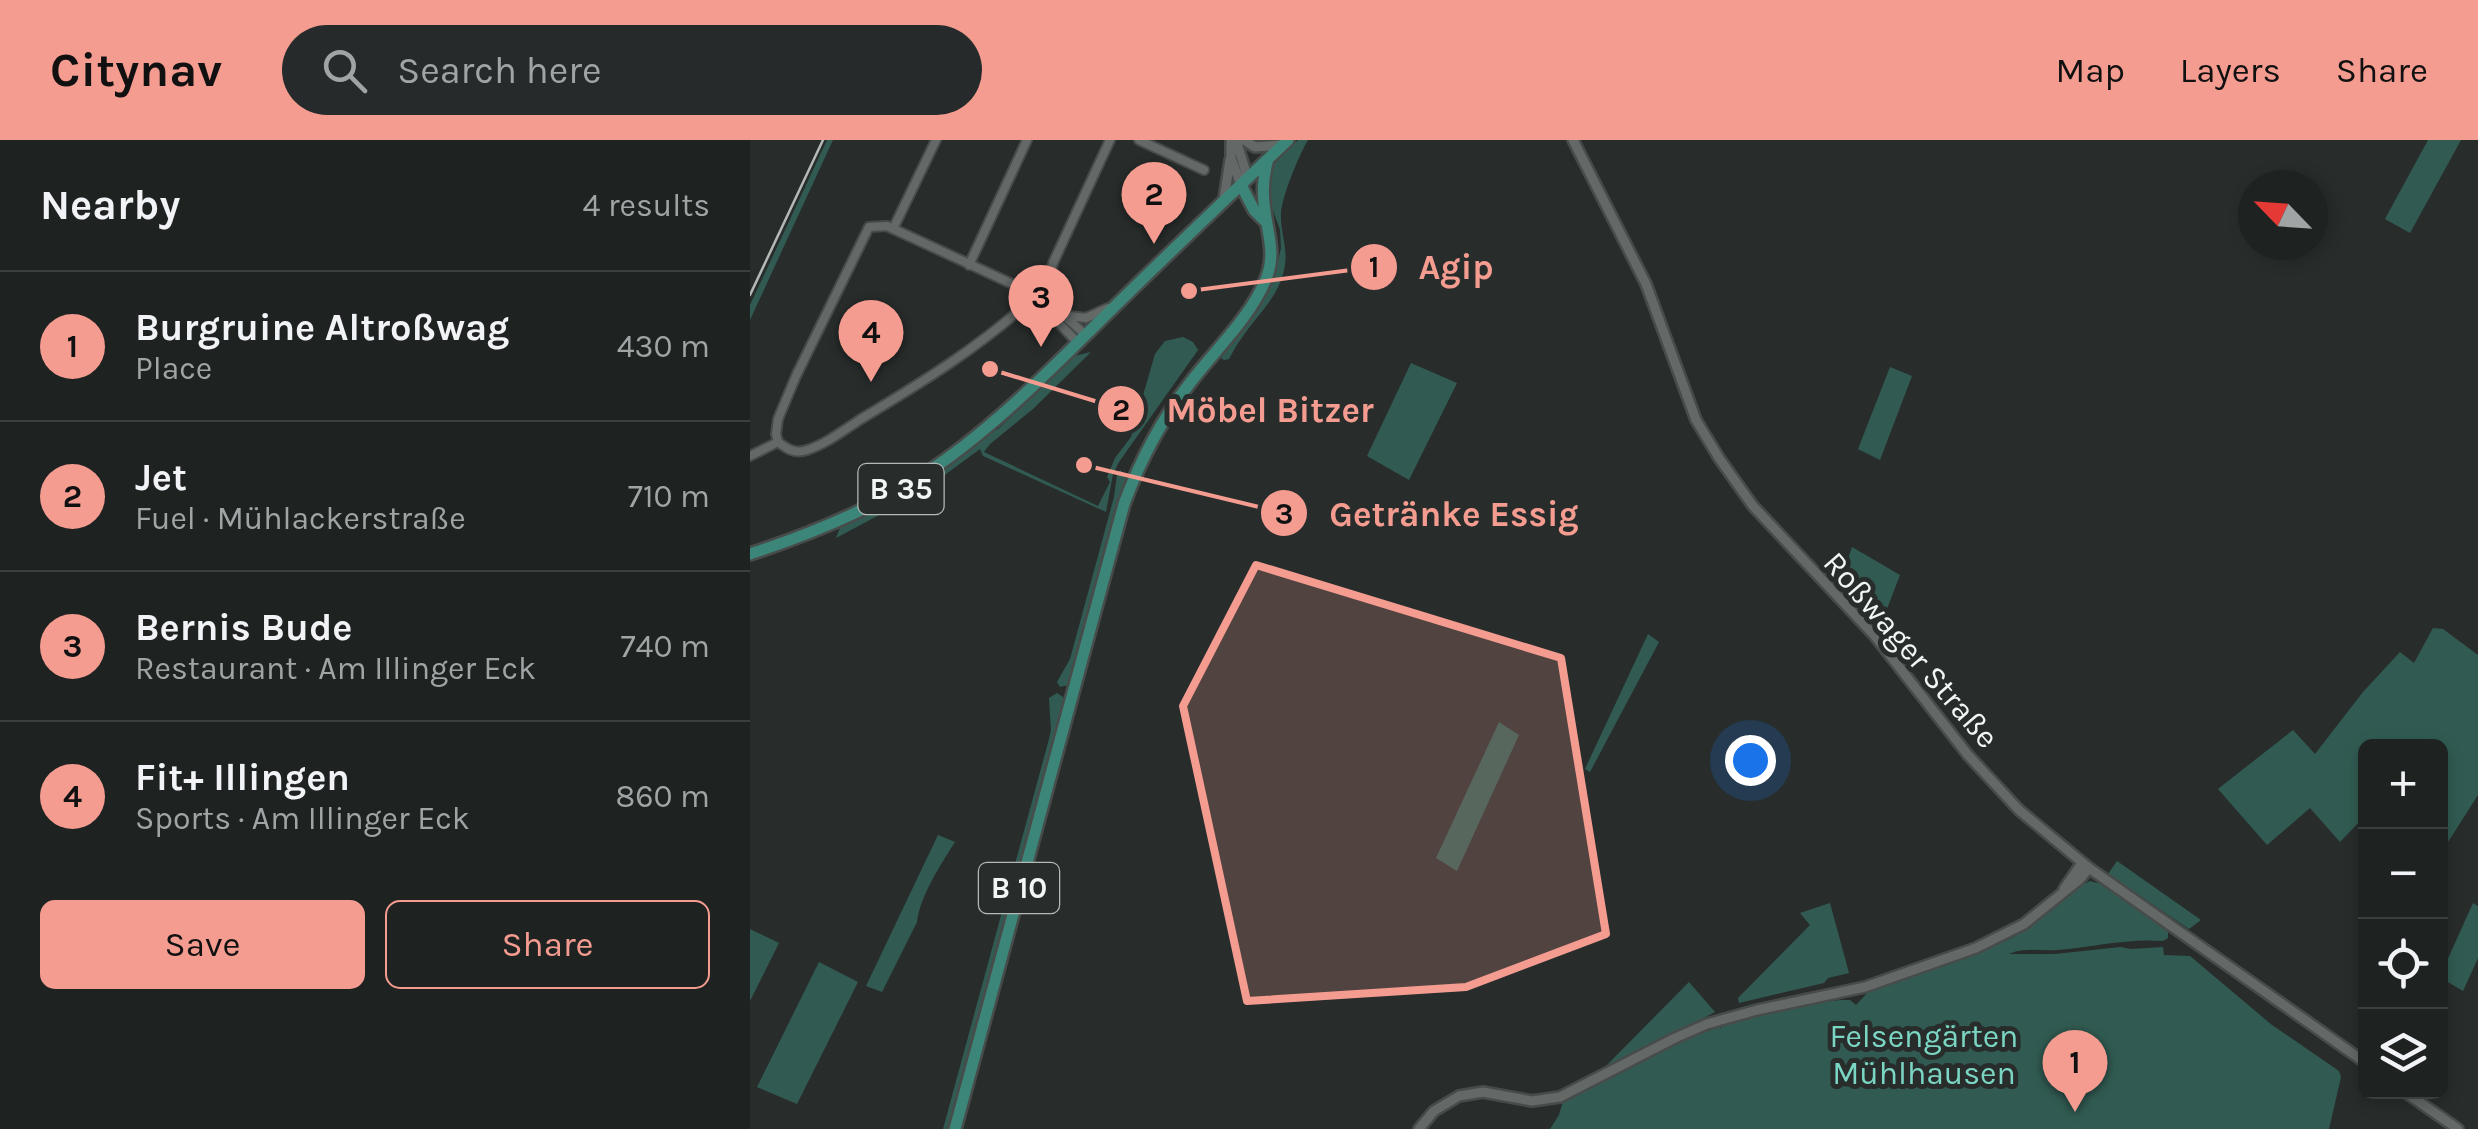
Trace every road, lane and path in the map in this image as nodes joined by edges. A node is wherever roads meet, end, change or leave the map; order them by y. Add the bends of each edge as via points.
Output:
1 (936, 140) edge
2 (1026, 140) edge
3 (1110, 140) edge
4 (1139, 140) edge
5 (1234, 140) edge
6 (1244, 140) edge
7 (1574, 140) edge
8 (1286, 142) edge
9 (1231, 158) junction
10 (1268, 159) junction
11 (1204, 170) dead end
12 (1244, 182) junction
13 (1222, 204) junction
14 (1262, 214) junction
15 (893, 229) junction
16 (969, 265) junction
17 (1050, 276) dead end
18 (1034, 296) junction
19 (1120, 300) junction
20 (1051, 310) junction
21 (1064, 315) junction
22 (1081, 339) junction
23 (778, 442) junction
24 (750, 456) edge
25 (750, 554) edge
26 (2086, 866) junction
27 (2358, 1058) edge
28 (2415, 1099) edge
29 (955, 1129) edge
30 (1419, 1129) edge
31 (2458, 1129) edge

1 - 15 street
2 - 16 street
3 - 17 street
4 - 11 street
5 - 9 street
5 - 12 street
6 - 8 street via 1255,147
7 - 26 street, Roßwager Straße via 1646,284 1696,420 1734,482 1874,635 1993,784
8 - 10 main road
9 - 12 street
9 - 13 street
10 - 12 main road
10 - 14 main road
12 - 13 main road, B 35
12 - 14 main road, B 10
13 - 14 main road
13 - 19 main road, B 35
14 - 29 main road, B 10 via 1272,249 1265,282 1162,422 1124,504
15 - 16 street
15 - 23 street via 874,225 865,232 778,419
16 - 18 street
18 - 20 street
18 - 23 street via 925,380 825,442 794,452
19 - 21 street via 1086,318
19 - 22 main road, B 35
20 - 21 street
20 - 22 street
21 - 22 street
22 - 25 main road, B 35 via 1014,404 923,476 833,524
23 - 24 street
26 - 27 street, Roßwager Straße
26 - 30 street via 2024,924 1966,952 1866,987 1718,1021 1560,1097 1458,1096
28 - 31 street

